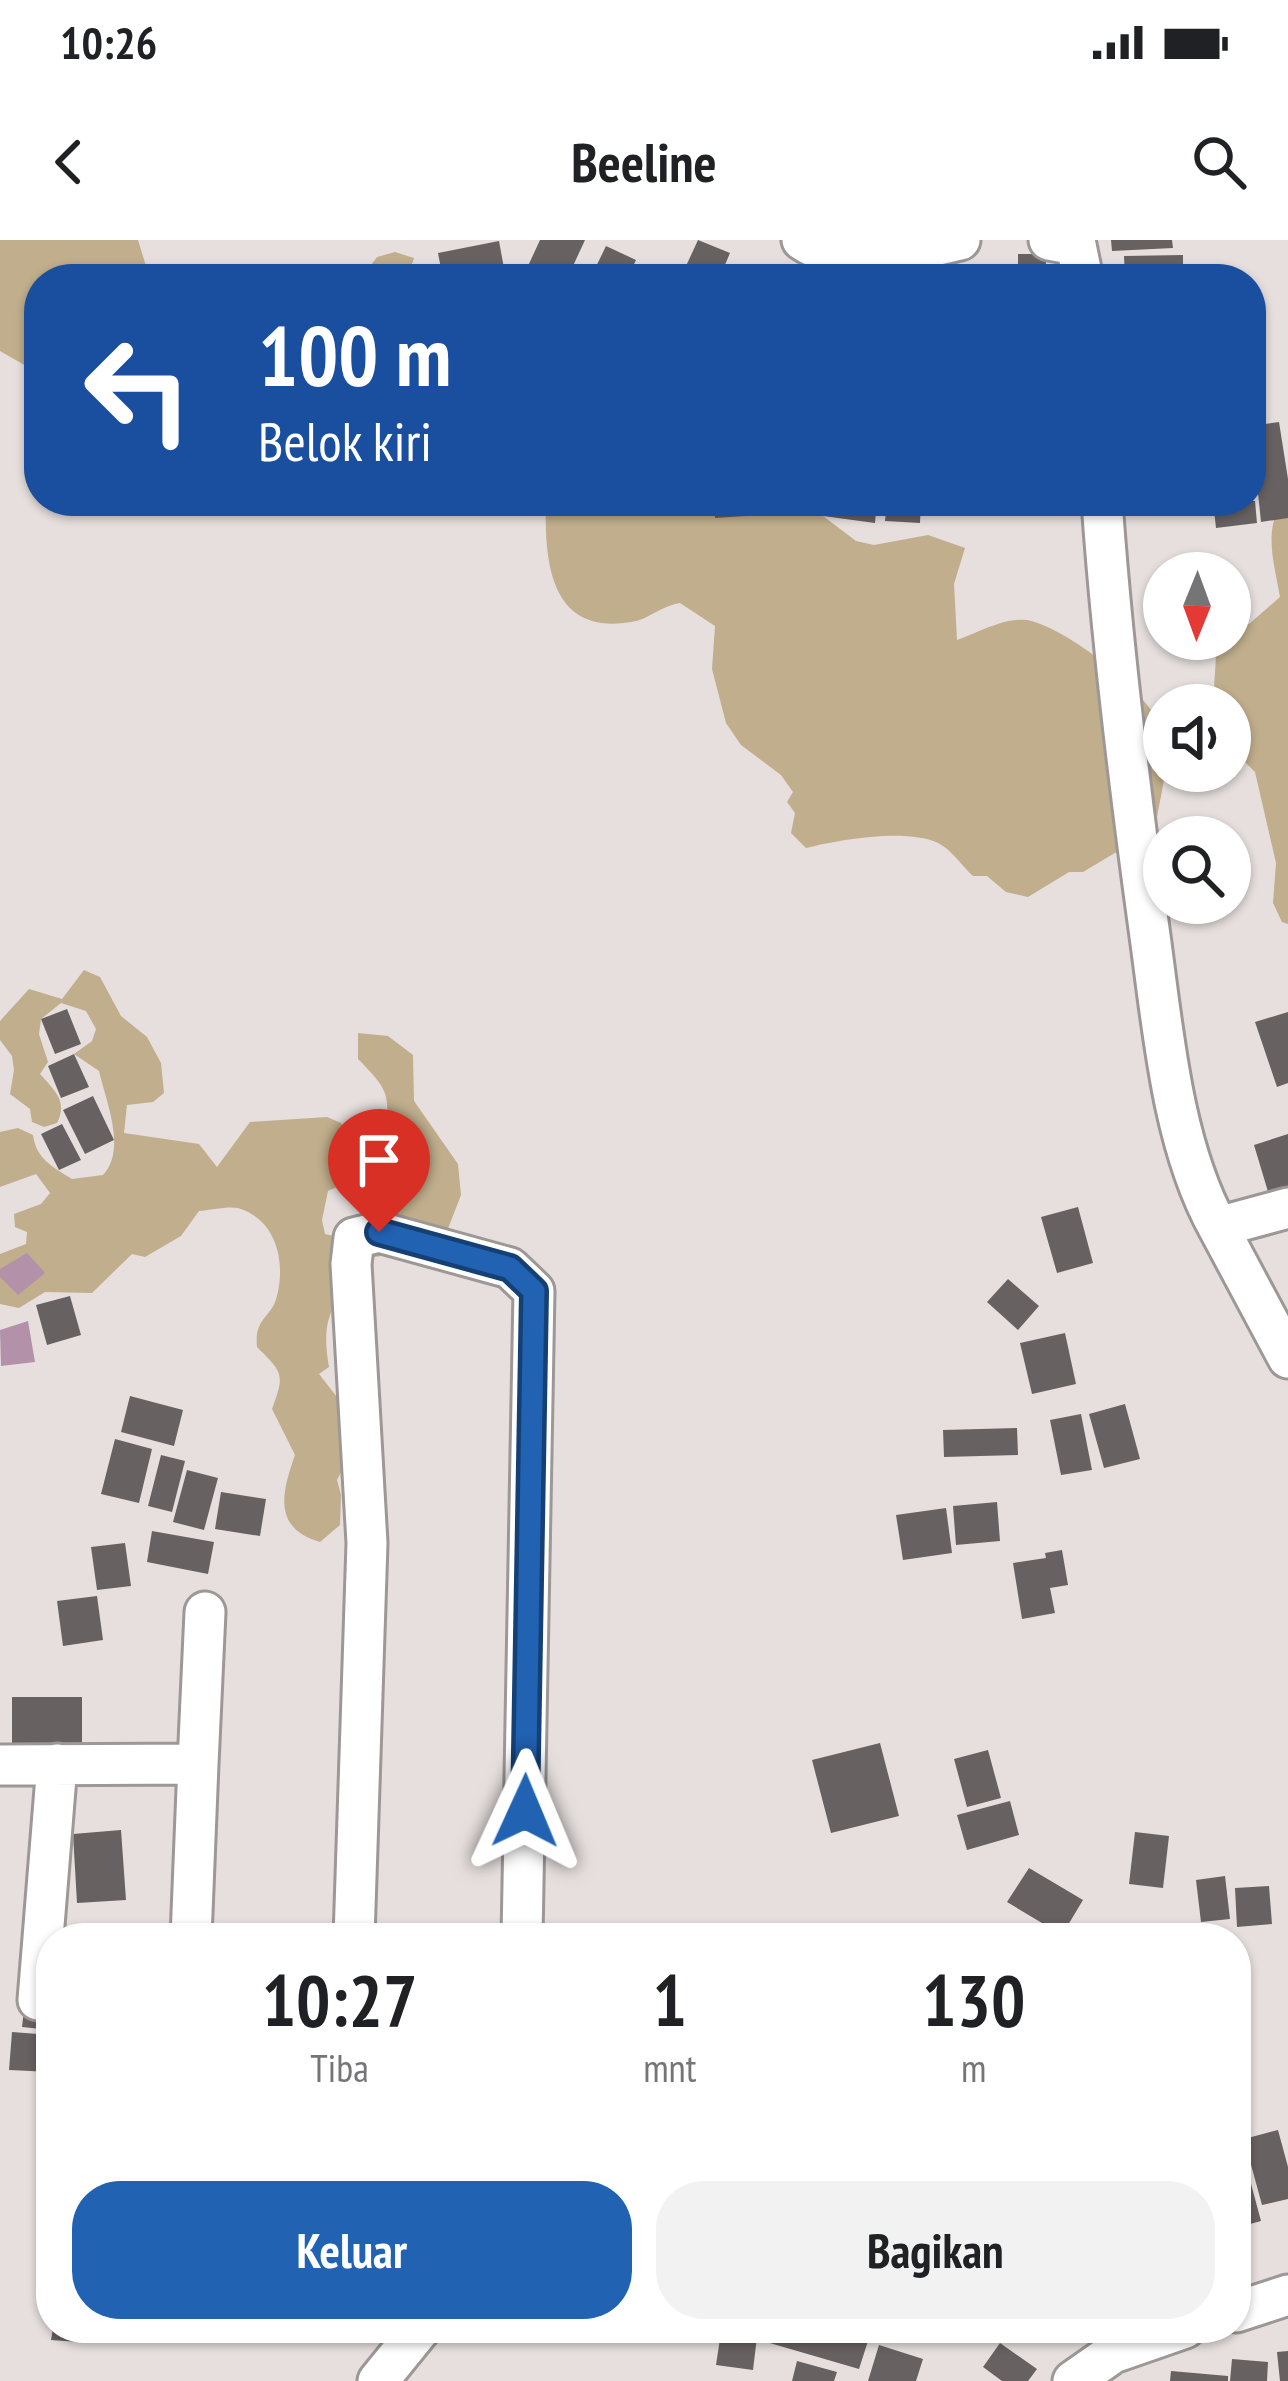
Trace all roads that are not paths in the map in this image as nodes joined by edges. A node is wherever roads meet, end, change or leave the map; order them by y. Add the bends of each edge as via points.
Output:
1 (802, 240) edge
2 (960, 240) edge
3 (1103, 516) edge
4 (1288, 1208) edge
5 (1218, 1227) junction
6 (1288, 1358) edge
7 (205, 1612) dead end
8 (57, 1764) junction
9 (198, 1764) junction
10 (0, 1765) edge
11 (44, 1923) edge
12 (192, 1923) edge
13 (354, 1923) edge
14 (522, 1923) edge
15 (1288, 2295) edge
16 (1251, 2307) edge
17 (409, 2343) edge
18 (1142, 2343) edge
19 (379, 2381) edge
20 (1073, 2381) edge

1 - 2 street via 856,256 893,256
3 - 5 street via 1115,679 1160,1004 1190,1163
4 - 5 street
5 - 6 street
7 - 9 street
8 - 9 street
8 - 10 street
8 - 11 street
9 - 12 street
13 - 14 street via 367,1543 351,1264 354,1238 379,1232 510,1268 534,1291
15 - 16 street
17 - 19 street
18 - 20 street

